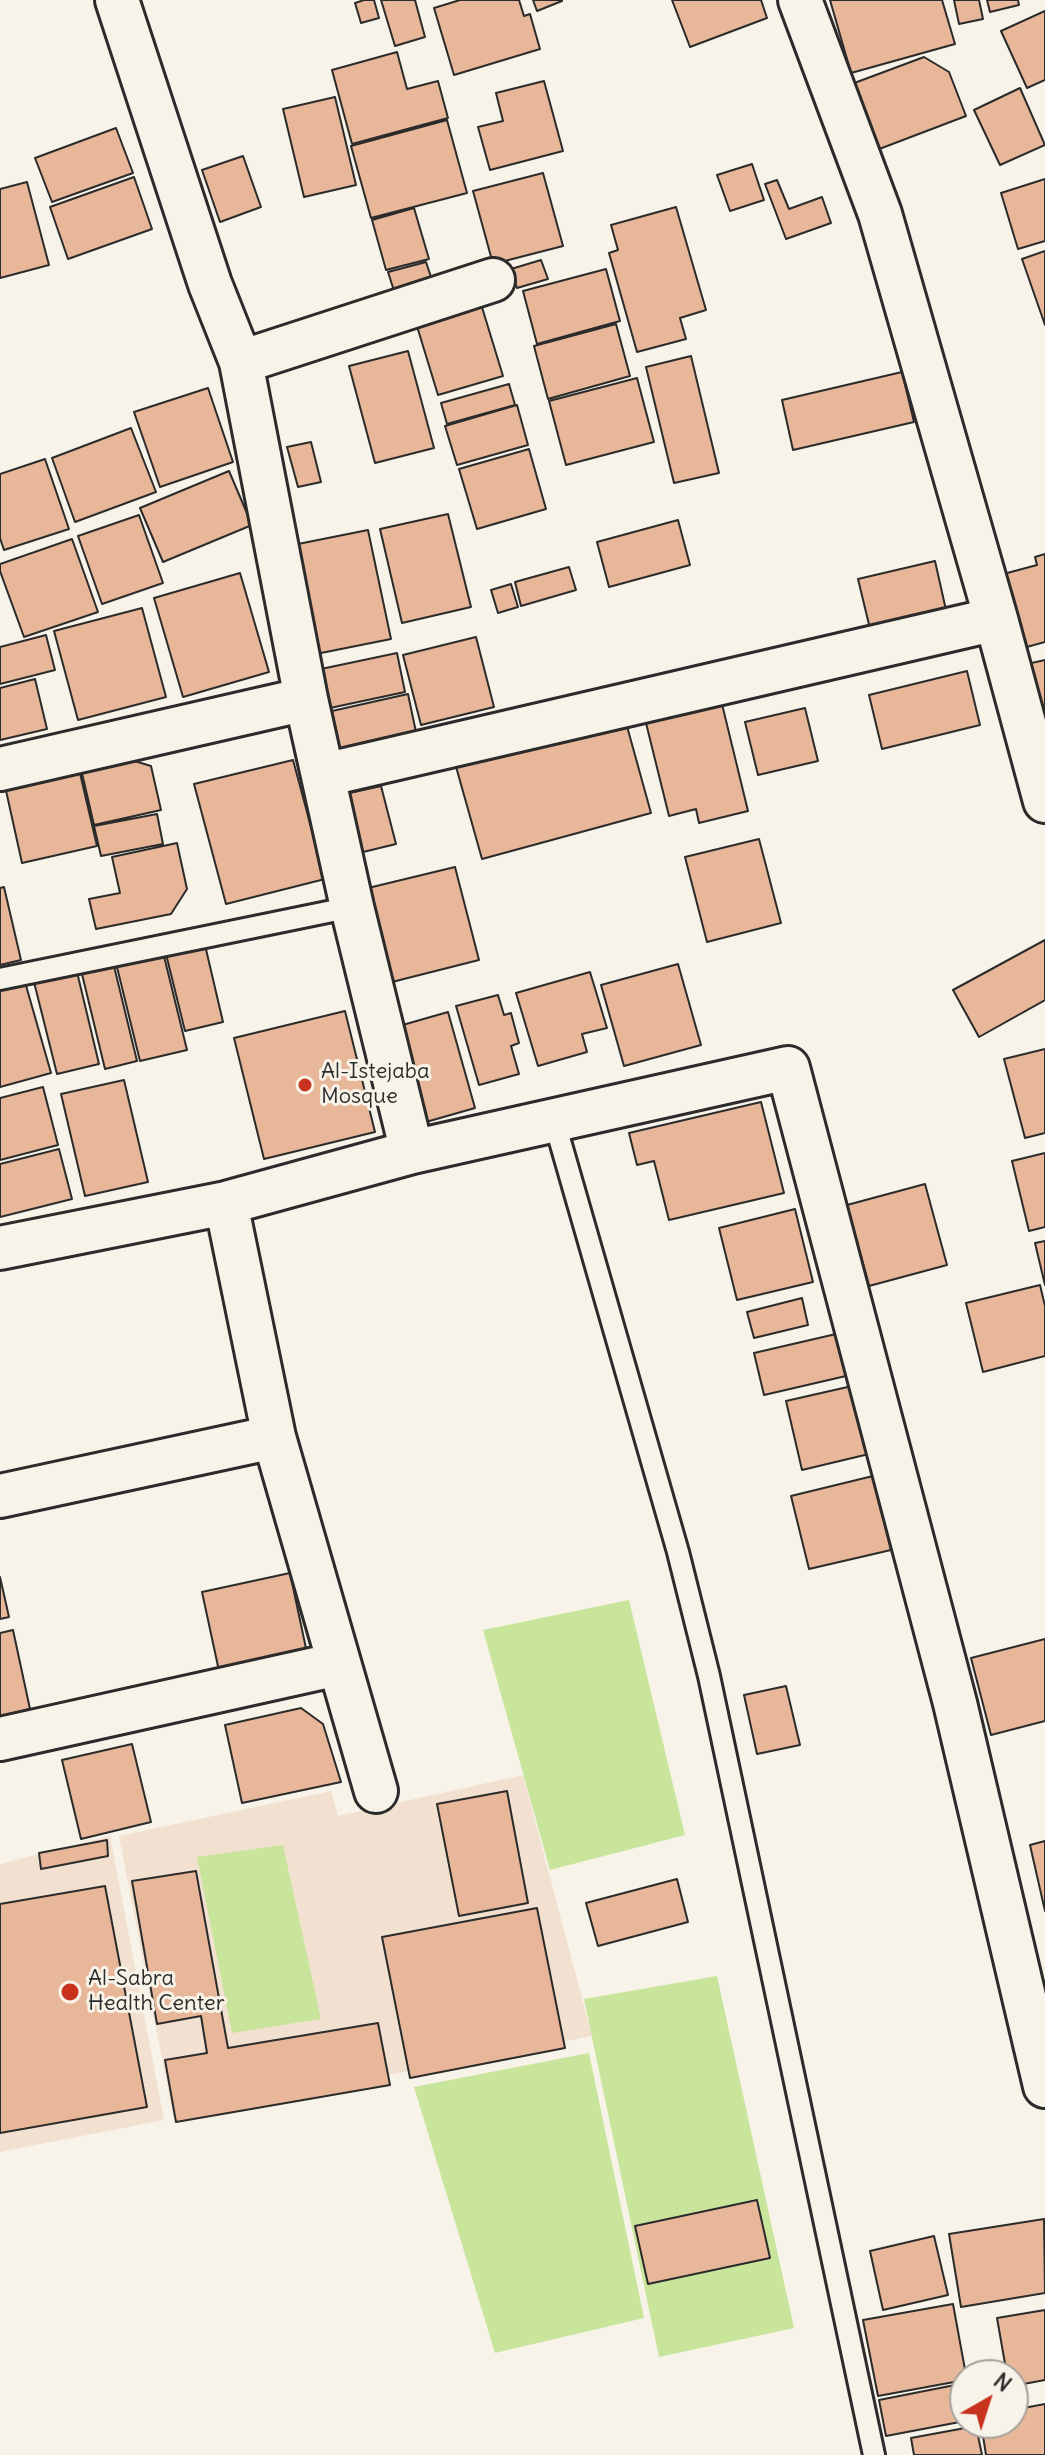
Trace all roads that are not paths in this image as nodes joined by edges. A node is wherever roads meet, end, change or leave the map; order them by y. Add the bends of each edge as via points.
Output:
1 (117, 0) edge
2 (800, 0) edge
3 (493, 280) dead end
4 (241, 362) junction
5 (996, 619) junction
6 (306, 699) junction
7 (0, 769) edge
8 (324, 775) junction
9 (1045, 800) edge
10 (352, 907) junction
11 (0, 979) edge
12 (554, 1120) junction
13 (412, 1152) junction
14 (226, 1203) junction
15 (0, 1248) edge
16 (274, 1437) junction
17 (0, 1496) edge
18 (338, 1664) junction
19 (0, 1739) edge
20 (376, 1791) dead end
21 (1045, 2086) edge
22 (874, 2455) edge

1 - 4 street via 210,284
2 - 5 street via 880,214
3 - 4 street
4 - 6 street
5 - 8 street
5 - 9 street
6 - 7 street
6 - 8 street
8 - 10 street
10 - 11 lane
10 - 13 street
12 - 13 street
12 - 21 street via 788,1068 955,1703
12 - 22 lane via 709,1676
13 - 14 street
14 - 15 street
14 - 16 street
16 - 17 street
16 - 18 street
18 - 19 street
18 - 20 street

